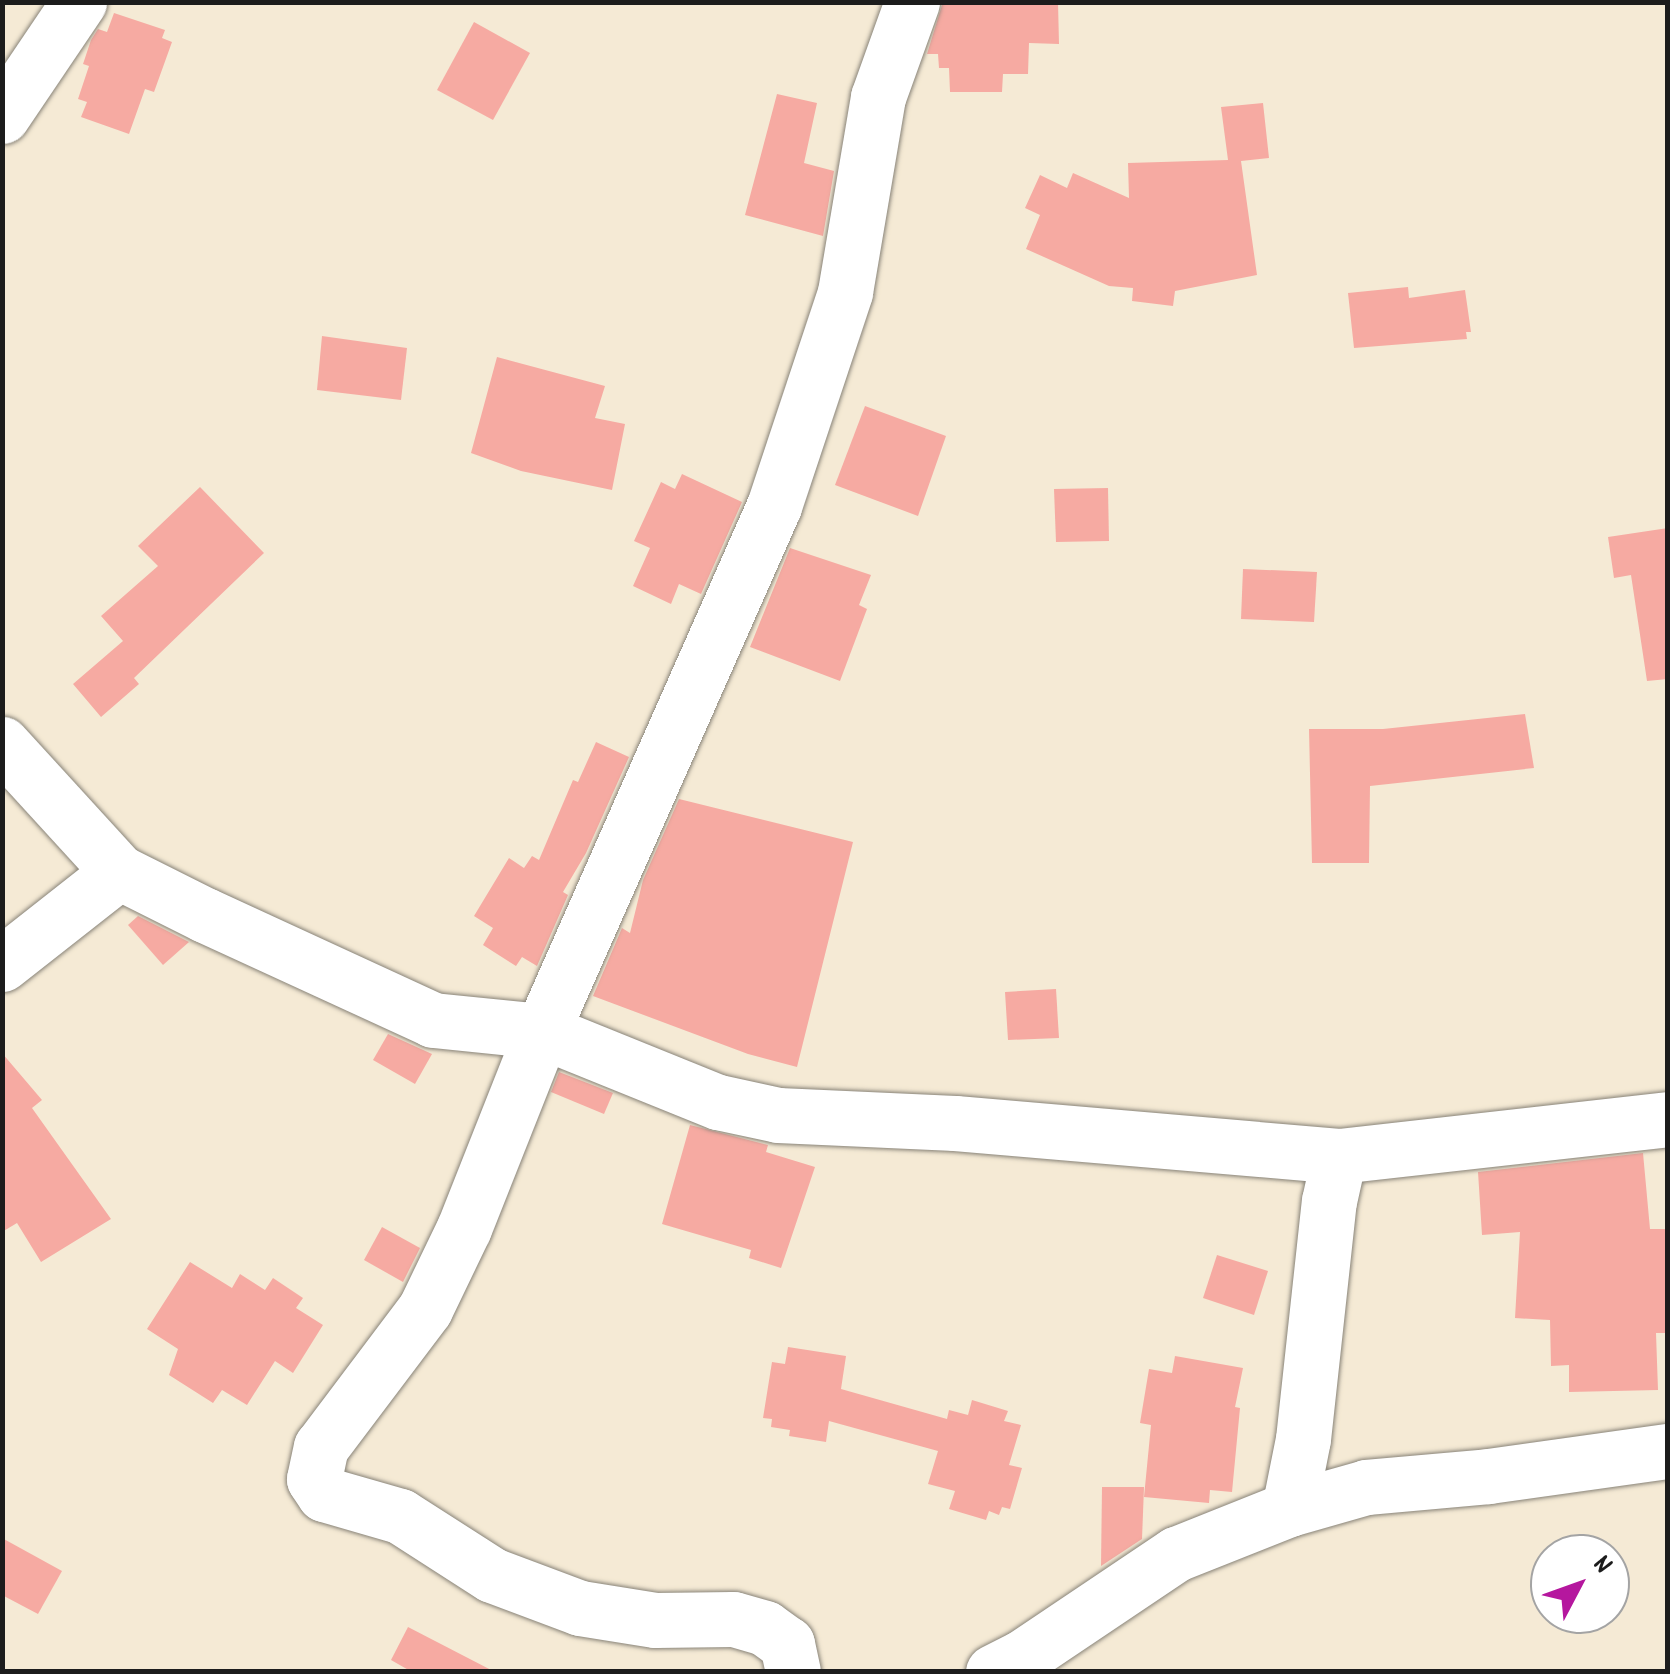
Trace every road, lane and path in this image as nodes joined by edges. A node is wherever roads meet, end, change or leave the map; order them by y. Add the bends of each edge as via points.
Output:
1 (79, 2) edge
2 (912, 2) edge
3 (2, 116) edge
4 (2, 744) edge
5 (119, 872) junction
6 (2, 964) edge
7 (542, 1031) junction
8 (1668, 1119) edge
9 (1339, 1156) junction
10 (1668, 1451) edge
11 (1288, 1509) junction
12 (793, 1672) edge
13 (994, 1672) edge

1 - 3 street
2 - 7 street via 878,97 845,292 774,506
4 - 5 street
5 - 6 street
5 - 7 street via 433,1020
7 - 9 street via 718,1102 778,1115
7 - 12 street via 425,1310 321,1448 314,1479 324,1494 400,1516 492,1575 580,1608 655,1620 733,1619 766,1628 787,1644
8 - 9 street
9 - 11 street
10 - 11 street via 1366,1487
11 - 13 street via 1176,1554

